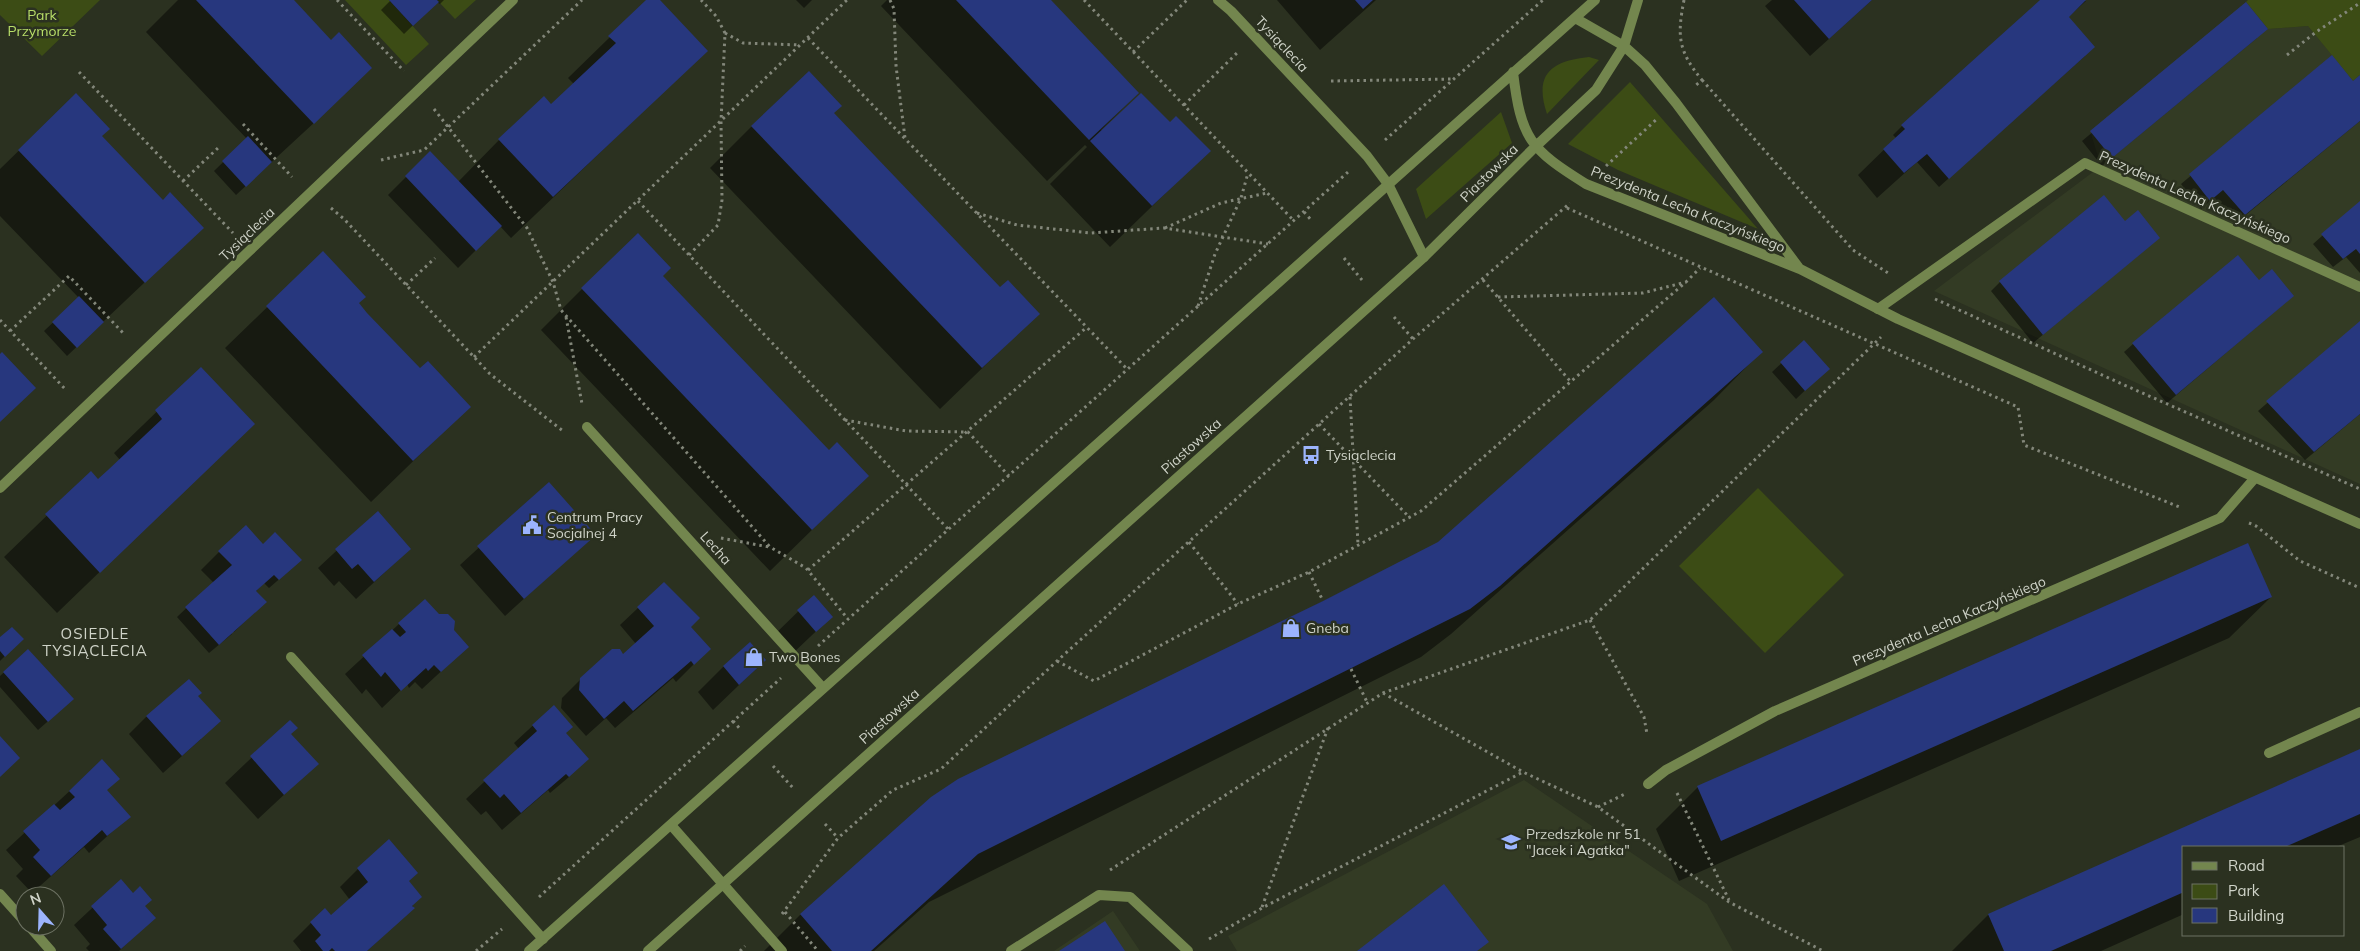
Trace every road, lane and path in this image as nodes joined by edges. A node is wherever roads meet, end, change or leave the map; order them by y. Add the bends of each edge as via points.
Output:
1 (337, 0) edge
2 (512, 0) edge
3 (582, 0) edge
4 (847, 0) edge
5 (890, 0) edge
6 (1084, 0) edge
7 (1187, 0) edge
8 (1218, 0) edge
9 (1543, 0) edge
10 (1595, 0) edge
11 (1638, 0) edge
12 (703, 1) edge
13 (2360, 3) edge
14 (1575, 18) junction
15 (725, 33) junction
16 (1255, 36) junction
17 (808, 38) junction
18 (801, 45) junction
19 (1624, 46) junction
20 (1133, 52) junction
21 (2287, 55) dead end
22 (79, 72) dead end
23 (1513, 72) junction
24 (406, 73) dead end
25 (1453, 80) junction
26 (1702, 80) dead end
27 (1332, 81) dead end
28 (1184, 105) junction
29 (721, 122) junction
30 (243, 124) dead end
31 (448, 128) junction
32 (905, 138) junction
33 (220, 147) dead end
34 (1535, 147) junction
35 (1367, 156) junction
36 (379, 161) dead end
37 (1248, 173) junction
38 (294, 180) dead end
39 (183, 181) junction
40 (1388, 184) junction
41 (1586, 184) junction
42 (1267, 194) junction
43 (1241, 198) junction
44 (336, 201) dead end
45 (638, 201) junction
46 (330, 207) junction
47 (1567, 208) junction
48 (1304, 212) junction
49 (976, 213) junction
50 (323, 214) dead end
51 (1294, 221) junction
52 (1164, 228) junction
53 (235, 236) dead end
54 (1222, 237) junction
55 (1327, 239) junction
56 (1268, 244) junction
57 (689, 256) junction
58 (1424, 257) junction
59 (435, 258) dead end
60 (1700, 268) junction
61 (1800, 269) junction
62 (1483, 280) junction
63 (552, 282) junction
64 (1686, 282) junction
65 (406, 285) junction
66 (1912, 287) junction
67 (2360, 287) edge
68 (1498, 297) junction
69 (1378, 299) junction
70 (1198, 307) junction
71 (1878, 309) junction
72 (565, 315) junction
73 (1898, 319) junction
74 (0, 320) edge
75 (1087, 327) junction
76 (10, 331) junction
77 (128, 338) dead end
78 (1413, 339) junction
79 (1875, 343) junction
80 (474, 357) junction
81 (1127, 369) junction
82 (1570, 381) junction
83 (1350, 396) junction
84 (84, 408) junction
85 (845, 420) junction
86 (1319, 424) junction
87 (587, 427) joint
88 (968, 432) junction
89 (565, 433) dead end
90 (1354, 460) junction
91 (1009, 476) junction
92 (2254, 479) junction
93 (906, 485) junction
94 (0, 488) edge
95 (2360, 489) edge
96 (1410, 518) junction
97 (2220, 518) junction
98 (2360, 524) edge
99 (948, 530) junction
100 (683, 532) junction
101 (1189, 542) junction
102 (1358, 544) junction
103 (770, 547) junction
104 (808, 570) junction
105 (1309, 572) junction
106 (2360, 588) edge
107 (1323, 601) dead end
108 (1238, 604) junction
109 (848, 619) junction
110 (1590, 620) junction
111 (291, 657) dead end
112 (1056, 661) junction
113 (800, 662) junction
114 (1351, 669) dead end
115 (823, 688) junction
116 (1383, 693) junction
117 (1367, 702) junction
118 (2360, 712) edge
119 (733, 721) junction
120 (1329, 727) junction
121 (1647, 734) dead end
122 (757, 747) junction
123 (2269, 752) dead end
124 (1666, 770) junction
125 (1524, 772) junction
126 (1648, 784) joint
127 (810, 806) junction
128 (1598, 807) junction
129 (671, 825) junction
130 (838, 838) junction
131 (1103, 875) dead end
132 (724, 883) junction
133 (0, 894) edge
134 (1729, 902) junction
135 (1262, 908) junction
136 (15, 911) edge
137 (785, 912) junction
138 (520, 914) junction
139 (764, 930) junction
140 (38, 936) edge
141 (543, 939) junction
142 (1205, 942) dead end
143 (51, 951) edge
144 (476, 951) edge
145 (530, 951) edge
146 (648, 951) edge
147 (782, 951) edge
148 (818, 951) edge
149 (1011, 951) edge
150 (1188, 951) edge
151 (1823, 951) edge

1 - 24 path
2 - 84 street, Tysiąclecia
3 - 31 path
4 - 17 path
5 - 32 path via 894,9 896,66
6 - 20 path
7 - 20 path
8 - 16 street, Tysiąclecia
9 - 25 path
10 - 14 street
11 - 19 street, Piastowska
12 - 15 path
13 - 21 path
14 - 19 street, Prezydenta Lecha Kaczyńskiego
14 - 23 street
15 - 18 path via 743,43
15 - 29 path
16 - 28 path
16 - 35 street, Tysiąclecia
17 - 18 path
17 - 32 path
18 - 29 path
19 - 34 street, Piastowska via 1596,90
19 - 61 street, Prezydenta Lecha Kaczyńskiego via 1676,102
20 - 28 path
22 - 39 path
23 - 34 street, Prezydenta Lecha Kaczyńskiego via 1517,106 1526,133
23 - 40 street
25 - 27 path
25 - 35 path
26 - 66 path via 1853,250
28 - 37 path
29 - 45 path
29 - 57 path via 722,200 718,225
30 - 38 path
31 - 36 path via 424,150
31 - 63 path via 527,228
32 - 49 path
33 - 39 path
34 - 41 street, Prezydenta Lecha Kaczyńskiego
34 - 58 street, Piastowska
35 - 40 street, Tysiąclecia
35 - 48 path
37 - 42 path
37 - 43 path
39 - 53 path
40 - 55 street
40 - 58 street, Tysiąclecia
41 - 47 path
41 - 61 street, Prezydenta Lecha Kaczyńskiego
42 - 43 path
42 - 51 path
43 - 52 path via 1221,203
43 - 54 path
44 - 46 path
45 - 57 path
45 - 63 path
46 - 50 path
46 - 65 path
47 - 60 path
47 - 62 path
48 - 51 path
48 - 55 path
49 - 52 path via 1017,225 1091,233
49 - 75 path
51 - 56 path
52 - 54 path
54 - 56 path
54 - 70 path
55 - 69 path
55 - 115 street
56 - 70 path
57 - 85 path
58 - 69 street, Piastowska
59 - 65 path
60 - 64 path
60 - 79 path
61 - 71 street, Prezydenta Lecha Kaczyńskiego
62 - 68 path
62 - 78 path
63 - 72 path
63 - 80 path
64 - 68 path via 1643,293
64 - 82 path
65 - 80 path
66 - 67 street, Prezydenta Lecha Kaczyńskiego via 2085,162
66 - 71 street, Prezydenta Lecha Kaczyńskiego
66 - 95 path
68 - 82 path
69 - 78 path
69 - 127 street, Piastowska
70 - 81 path
71 - 73 street, Prezydenta Lecha Kaczyńskiego
72 - 87 path
72 - 103 path
73 - 79 path
73 - 92 street, Prezydenta Lecha Kaczyńskiego
74 - 76 path
75 - 81 path
75 - 88 path
76 - 77 path via 69,276
76 - 84 path
78 - 83 path
79 - 97 path via 2018,407 2024,445 2194,513
79 - 110 path
80 - 89 path via 490,374
81 - 91 path
82 - 96 path via 1421,512
83 - 86 path
83 - 90 path
84 - 94 street, Tysiąclecia
85 - 88 path via 906,431
85 - 93 path
86 - 90 path
86 - 101 path
87 - 100 street, Lecha
88 - 91 path
88 - 93 path
90 - 96 path
90 - 102 path
91 - 99 path
92 - 97 street, Prezydenta Lecha Kaczyńskiego
92 - 98 street, Prezydenta Lecha Kaczyńskiego
93 - 99 path
93 - 104 path
96 - 102 path
97 - 106 path via 2256,526 2300,561
97 - 124 street, Prezydenta Lecha Kaczyńskiego via 1775,711
99 - 109 path
100 - 103 path
100 - 113 street, Lecha
101 - 108 path
101 - 112 path
102 - 105 path
103 - 104 path
104 - 109 path
105 - 107 path
105 - 108 path
108 - 112 path via 1094,681
109 - 113 path
110 - 116 path
110 - 121 path via 1644,717
111 - 138 street
112 - 130 path via 941,768 892,790
113 - 115 street, Lecha
113 - 119 path
114 - 117 path
115 - 122 street
116 - 117 path
116 - 125 path
117 - 120 path
118 - 123 street
119 - 122 path
119 - 138 path
120 - 131 path
120 - 135 path
122 - 127 path
122 - 129 street
124 - 126 street, Prezydenta Lecha Kaczyńskiego
124 - 134 path
125 - 128 path
125 - 135 path
126 - 128 path
127 - 130 path
127 - 132 street, Piastowska
128 - 134 path
129 - 132 street
129 - 141 street
130 - 137 path
132 - 139 street
132 - 146 street, Piastowska
133 - 136 street
134 - 151 path
135 - 142 path
137 - 139 path
137 - 148 path
138 - 141 street
138 - 144 path
139 - 147 street
140 - 143 street
141 - 145 street
149 - 150 street via 1099,895 1130,897

